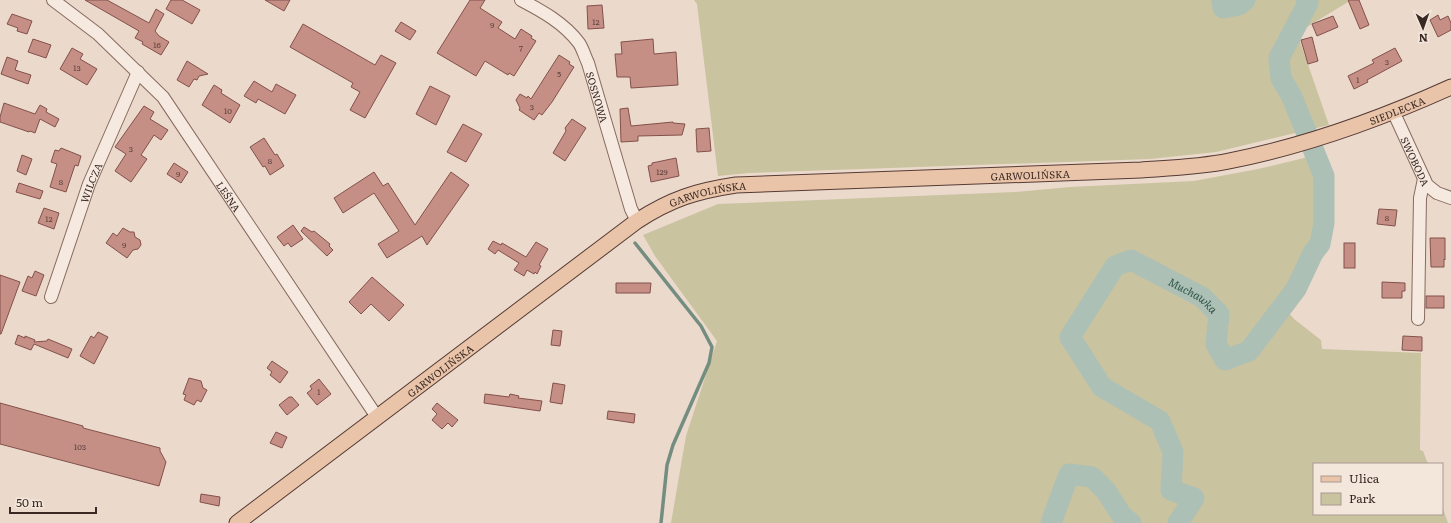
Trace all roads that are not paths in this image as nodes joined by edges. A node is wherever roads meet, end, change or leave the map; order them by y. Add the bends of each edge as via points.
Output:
1 (53, 0) edge
2 (520, 0) edge
3 (138, 72) junction
4 (1451, 86) edge
5 (1393, 111) junction
6 (1282, 148) joint
7 (1424, 179) junction
8 (1451, 198) edge
9 (637, 221) junction
10 (51, 297) dead end
11 (1418, 319) dead end
12 (377, 417) junction
13 (237, 523) edge

1 - 3 street, LEŚNA via 98,34
2 - 9 street, SOSNOWA via 563,26 579,44 588,64 631,209
3 - 10 street, WILCZA via 89,184
3 - 12 street, LEŚNA via 163,98
4 - 5 main road, SIEDLECKA
5 - 6 main road, SIEDLECKA
5 - 7 street, SWOBODA
6 - 9 main road, GARWOLIŃSKA via 1228,161 1188,167 736,185 687,195 661,206
7 - 8 street, SWOBODA via 1432,190
7 - 11 street via 1420,198
9 - 12 main road, GARWOLIŃSKA
12 - 13 main road, GARWOLIŃSKA

